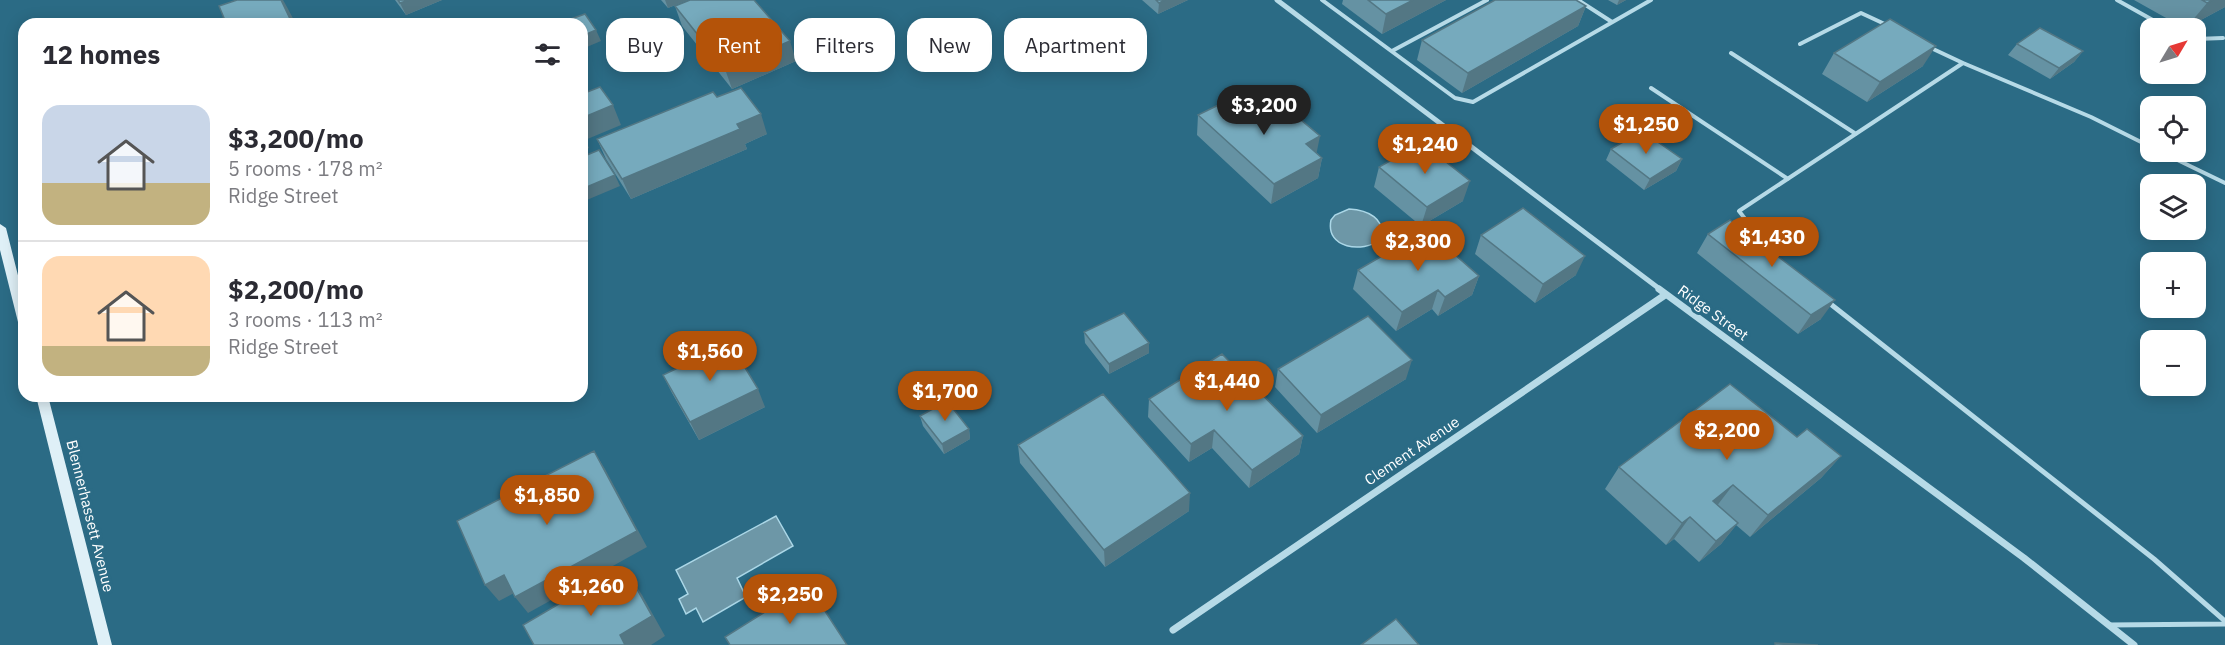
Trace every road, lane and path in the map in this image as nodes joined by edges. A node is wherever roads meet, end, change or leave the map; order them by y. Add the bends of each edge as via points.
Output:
1 (1277, 0) edge
2 (1322, 0) edge
3 (1487, 0) edge
4 (1578, 0) edge
5 (1651, 0) edge
6 (2117, 0) edge
7 (2149, 18) edge
8 (1612, 22) junction
9 (1892, 28) edge
10 (2224, 38) edge
11 (2206, 39) edge
12 (1922, 43) edge
13 (1800, 44) dead end
14 (1392, 51) junction
15 (1731, 53) dead end
16 (1963, 63) junction
17 (1651, 88) dead end
18 (1856, 134) junction
19 (2140, 142) edge
20 (2182, 162) edge
21 (1788, 179) junction
22 (2225, 183) edge
23 (0, 228) edge
24 (1773, 255) edge
25 (1665, 295) junction
26 (18, 298) edge
27 (1827, 301) edge
28 (44, 402) edge
29 (2225, 622) edge
30 (2107, 625) junction
31 (1173, 630) dead end
32 (105, 645) edge
33 (2134, 645) edge

1 - 25 street, Ridge Street
2 - 14 lane
3 - 14 lane
4 - 8 lane
5 - 8 lane
6 - 7 lane
8 - 14 lane via 1473,102 1455,98
9 - 13 lane via 1861,13
10 - 11 lane
12 - 16 lane
15 - 18 lane
16 - 18 lane
16 - 19 lane
17 - 21 lane
18 - 21 lane
20 - 22 lane
21 - 24 lane via 1739,211
23 - 26 street
25 - 30 street, Ridge Street via 2027,560
25 - 31 street, Clement Avenue
27 - 29 lane via 2154,559
28 - 32 street, Blennerhassett Avenue
29 - 30 lane
30 - 33 street, Ridge Street

